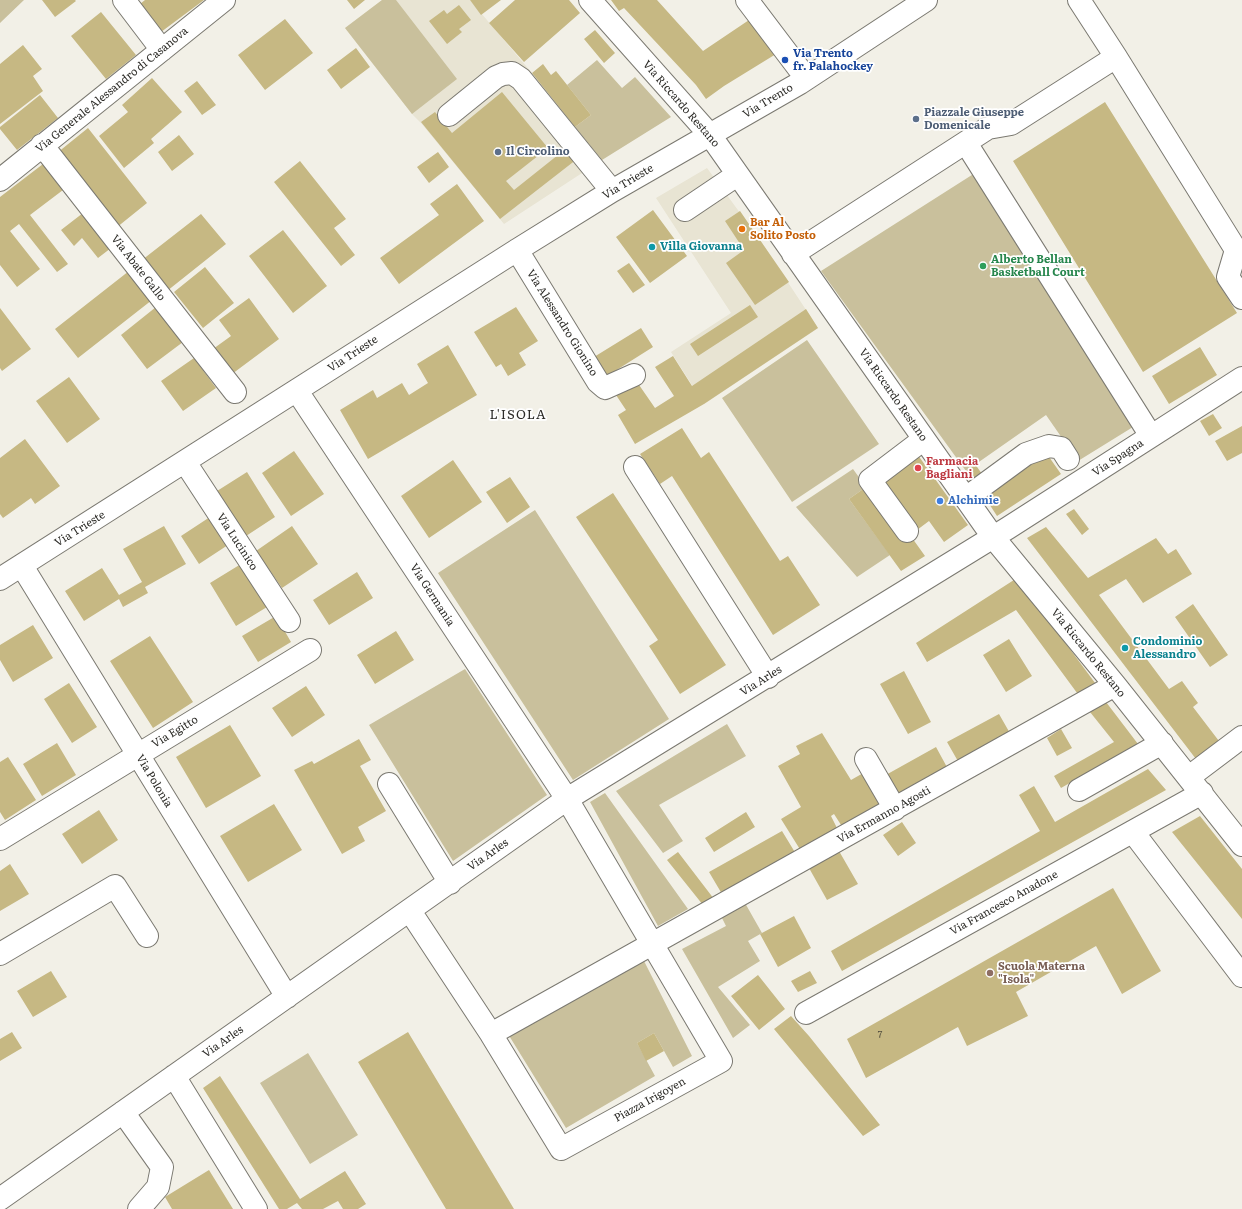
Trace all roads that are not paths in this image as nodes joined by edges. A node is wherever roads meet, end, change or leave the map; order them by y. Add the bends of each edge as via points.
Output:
1 (124, 0) edge
2 (224, 0) edge
3 (590, 0) edge
4 (747, 0) edge
5 (926, 0) edge
6 (1079, 0) edge
7 (162, 50) junction
8 (1116, 56) junction
9 (806, 78) junction
10 (449, 115) dead end
11 (710, 135) junction
12 (966, 143) junction
13 (42, 145) junction
14 (737, 176) junction
15 (1, 177) edge
16 (612, 191) junction
17 (685, 210) dead end
18 (517, 250) junction
19 (793, 254) junction
20 (1242, 298) edge
21 (634, 375) dead end
22 (1242, 378) edge
23 (296, 391) junction
24 (235, 392) dead end
25 (1151, 436) junction
26 (924, 440) junction
27 (1068, 459) dead end
28 (185, 462) junction
29 (635, 467) dead end
30 (966, 498) junction
31 (907, 531) dead end
32 (993, 537) junction
33 (22, 566) junction
34 (0, 579) edge
35 (289, 621) dead end
36 (310, 650) dead end
37 (768, 677) junction
38 (1115, 685) junction
39 (1242, 737) edge
40 (1162, 743) junction
41 (138, 755) junction
42 (866, 759) dead end
43 (389, 784) dead end
44 (1195, 785) junction
45 (1079, 790) dead end
46 (567, 800) junction
47 (895, 809) junction
48 (1133, 832) junction
49 (0, 839) edge
50 (1242, 845) edge
51 (450, 883) junction
52 (410, 911) junction
53 (147, 936) dead end
54 (654, 945) junction
55 (0, 954) edge
56 (1242, 976) edge
57 (287, 997) junction
58 (806, 1013) dead end
59 (491, 1034) junction
60 (174, 1076) junction
61 (123, 1112) junction
62 (0, 1199) edge
63 (139, 1209) edge
64 (256, 1209) edge

1 - 7 street
2 - 7 street, Via Generale Alessandro di Casanova
3 - 11 street, Via Riccardo Restano
4 - 9 street
5 - 9 street, Via Trento
6 - 8 street
7 - 13 street, Via Generale Alessandro di Casanova
8 - 12 street via 1011,124 988,128
8 - 20 street via 1236,250 1228,277
9 - 11 street, Via Trento
10 - 16 street via 496,77 512,73 521,79
11 - 14 street, Via Riccardo Restano
11 - 16 street, Via Trieste
12 - 19 street
12 - 25 street
13 - 15 street, Via Generale Alessandro di Casanova
13 - 24 street, Via Abate Gallo
14 - 17 street
14 - 19 street, Via Riccardo Restano
16 - 18 street, Via Trieste
18 - 21 street, Via Alessandro Gionino via 598,382 605,388
18 - 23 street, Via Trieste
19 - 26 street, Via Riccardo Restano
22 - 25 street, Via Spagna
23 - 28 street, Via Trieste
23 - 46 street, Via Germania
25 - 32 street, Via Spagna
26 - 30 street, Via Riccardo Restano
26 - 31 street via 870,480
27 - 30 street via 1061,448 1049,446 1026,454
28 - 33 street, Via Trieste
28 - 35 street, Via Lucinico
29 - 37 street
30 - 32 street, Via Riccardo Restano
32 - 37 street, Via Arles
32 - 38 street, Via Riccardo Restano
33 - 34 street, Via Trieste
33 - 41 street, Via Polonia
36 - 41 street, Via Egitto
37 - 46 street, Via Arles
38 - 40 street, Via Riccardo Restano
38 - 47 street, Via Ermanno Agosti
39 - 44 street, Via Francesco Anadone
40 - 44 street, Via Riccardo Restano
40 - 45 street
41 - 49 street, Via Egitto
41 - 57 street, Via Polonia
42 - 47 street
43 - 51 street
44 - 48 street, Via Francesco Anadone
44 - 50 street, Via Riccardo Restano
46 - 51 street, Via Arles
46 - 54 street, Piazza Irigoyen
47 - 54 street, Via Ermanno Agosti
48 - 56 street
48 - 58 street, Via Francesco Anadone
51 - 52 street, Via Arles
52 - 57 street, Via Arles
52 - 59 street, Piazza Irigoyen
53 - 55 street via 115,886
54 - 59 street, Via Ermanno Agosti
54 - 59 street, Piazza Irigoyen via 721,1061 589,1134 561,1149
57 - 60 street, Via Arles
60 - 61 street, Via Arles
60 - 64 street
61 - 62 street, Via Arles
61 - 63 street via 162,1167 158,1187

